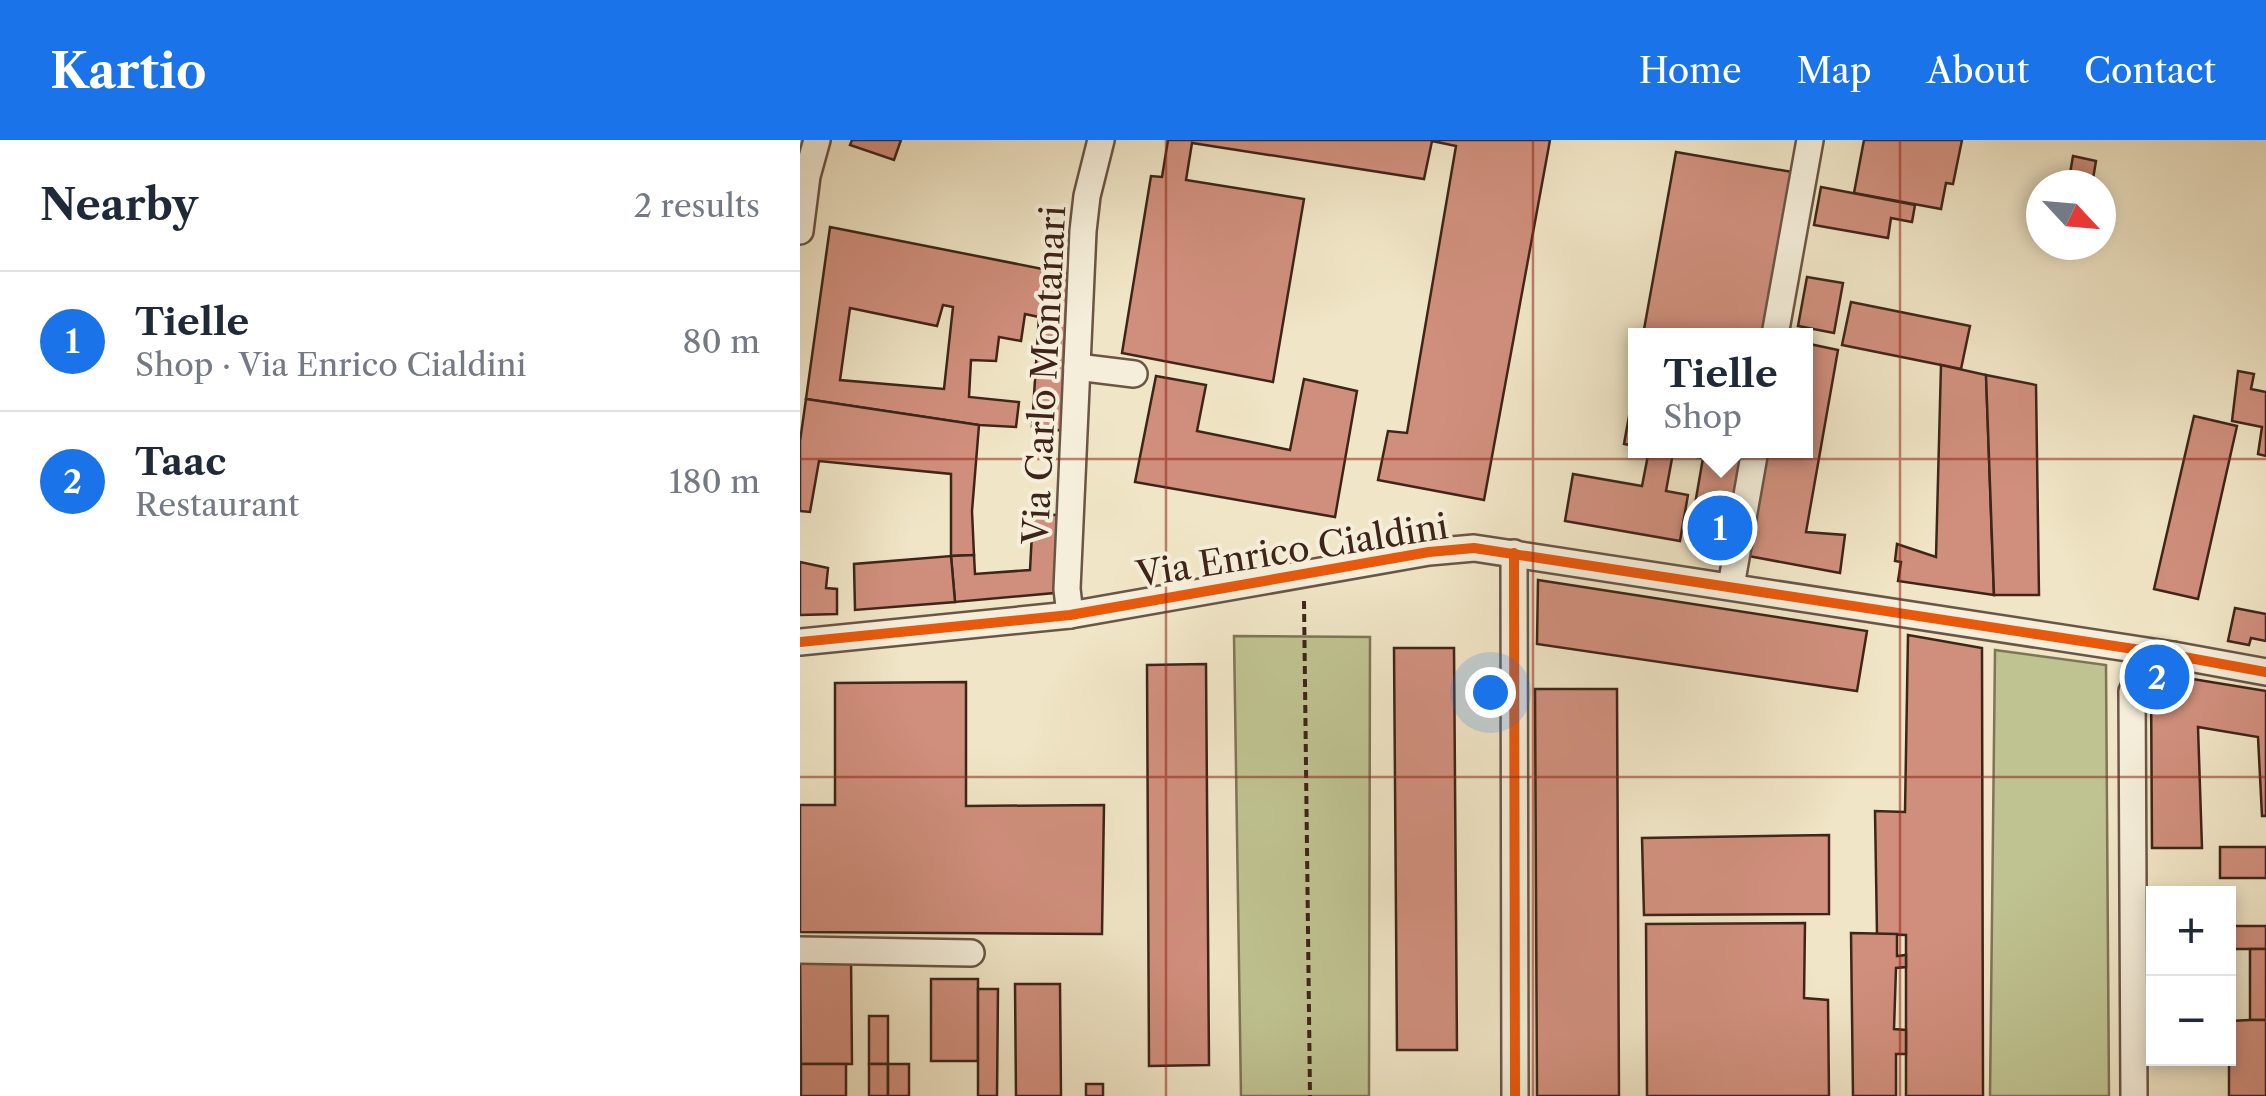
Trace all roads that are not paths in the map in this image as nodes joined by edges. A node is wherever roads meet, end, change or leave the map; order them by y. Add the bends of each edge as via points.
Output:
1 (817, 140) edge
2 (1101, 140) edge
3 (1810, 140) edge
4 (800, 231) edge
5 (1776, 328) edge
6 (1077, 367) junction
7 (1134, 374) dead end
8 (1754, 458) edge
9 (1514, 553) junction
10 (1731, 586) junction
11 (1070, 615) junction
12 (800, 642) edge
13 (2102, 644) junction
14 (2173, 655) junction
15 (2266, 672) edge
16 (2132, 692) junction
17 (800, 950) edge
18 (971, 953) dead end
19 (1515, 1096) edge
20 (2134, 1096) edge

1 - 4 street
2 - 6 street, Via Carlo Montanari via 1083,231
3 - 5 street
6 - 7 street
6 - 11 street, Via Carlo Montanari
8 - 10 street
9 - 10 street, Via Enrico Cialdini
9 - 11 street, Via Enrico Cialdini via 1430,552
9 - 19 street
10 - 13 street, Via Enrico Cialdini
11 - 12 street, Via Enrico Cialdini
13 - 14 street, Via Enrico Cialdini
13 - 16 street via 2120,659
14 - 15 street, Via Enrico Cialdini
14 - 16 street via 2148,666
16 - 20 street
17 - 18 street

